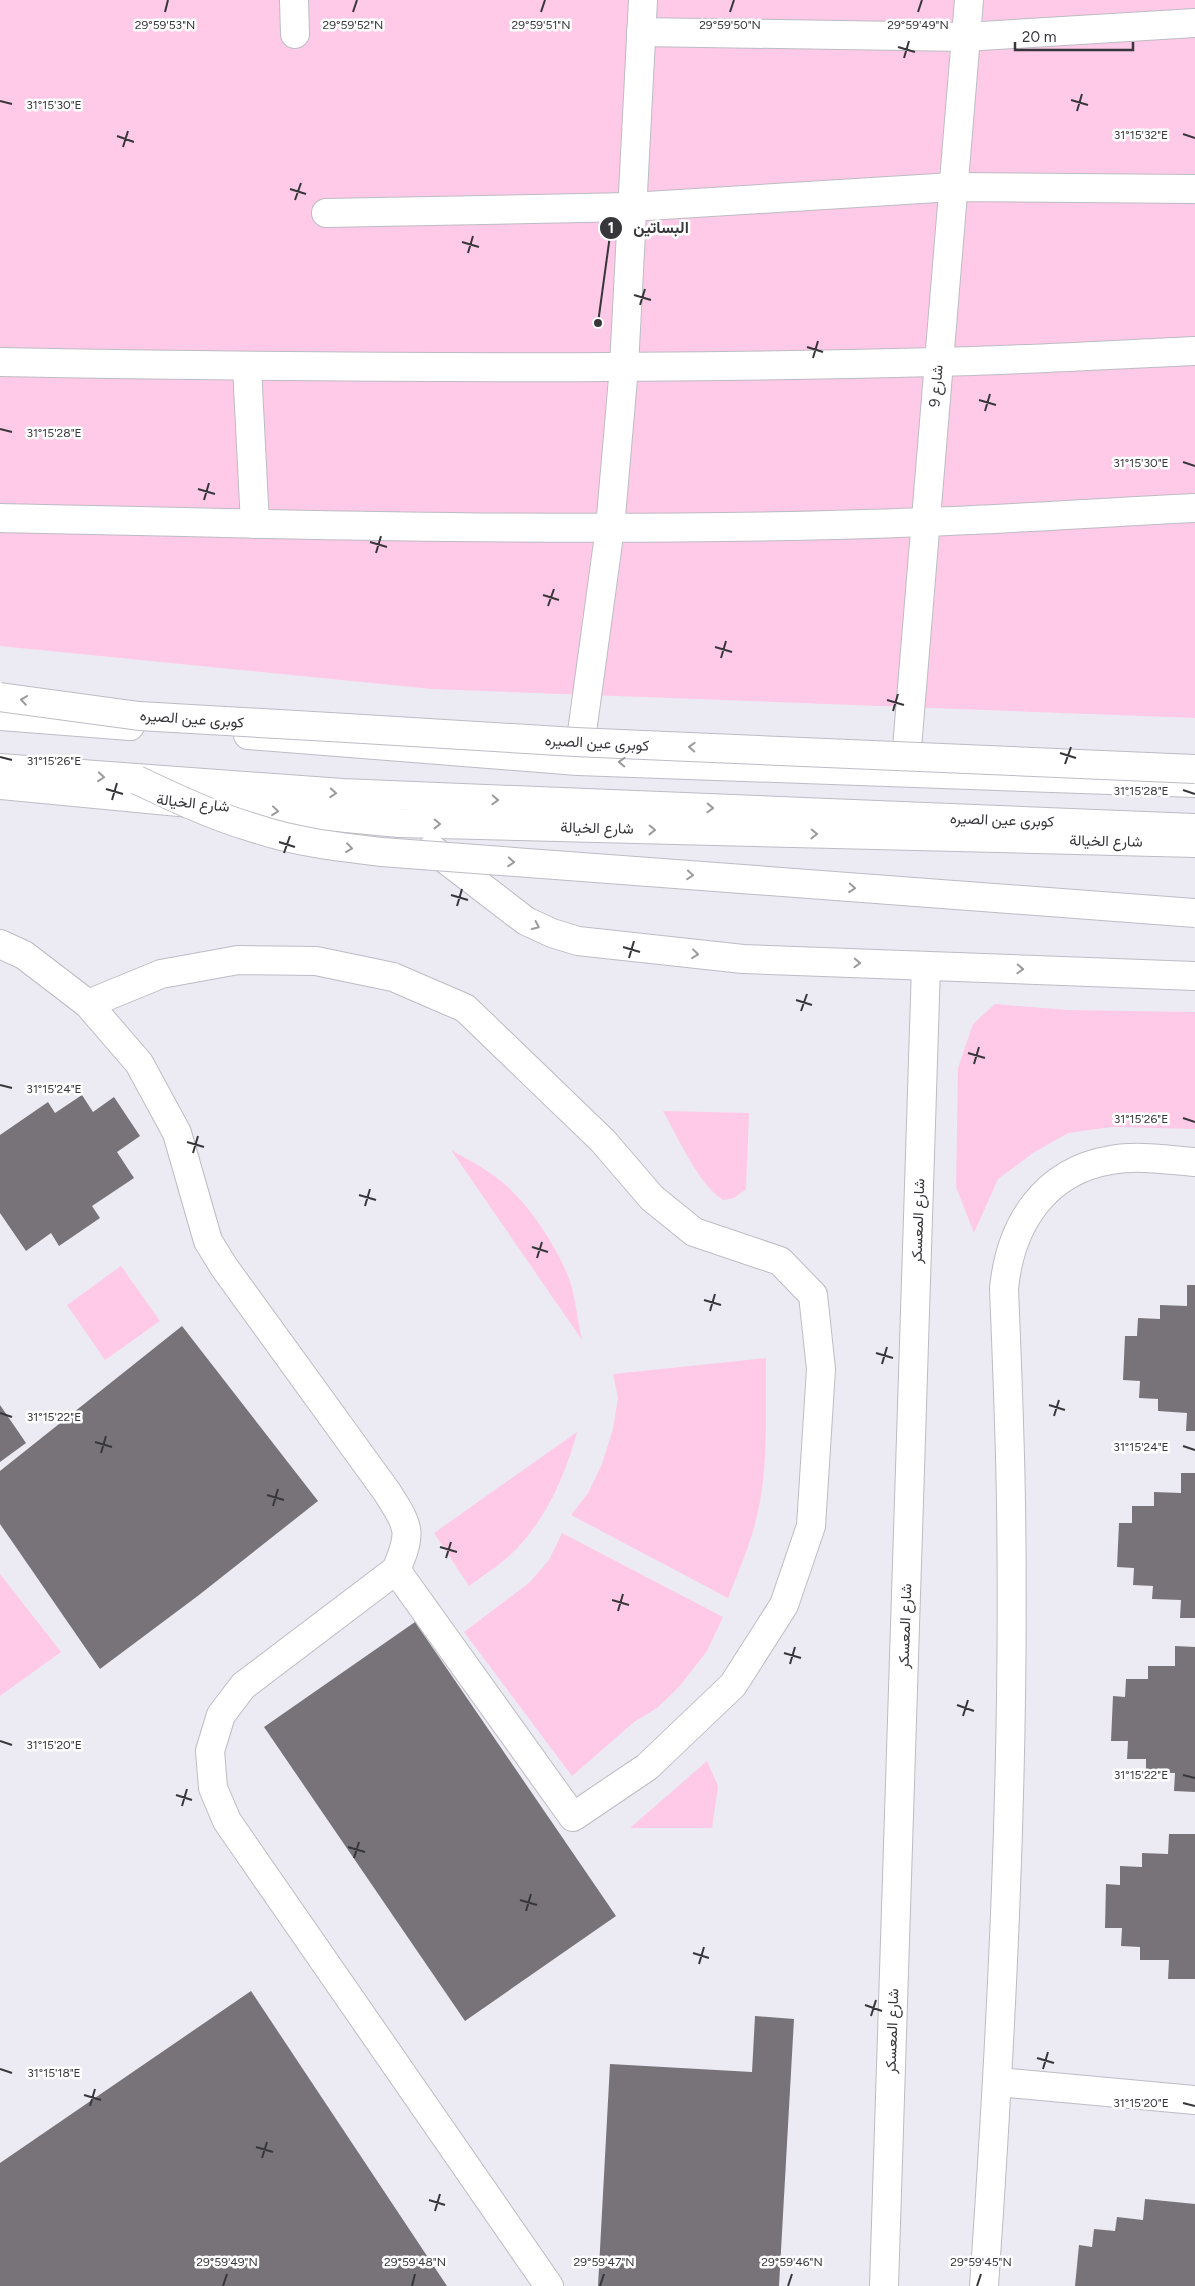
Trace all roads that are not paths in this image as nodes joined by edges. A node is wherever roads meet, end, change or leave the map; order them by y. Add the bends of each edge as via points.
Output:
1 (294, 0) edge
2 (643, 0) edge
3 (969, 0) edge
4 (1195, 23) edge
5 (641, 32) junction
6 (295, 34) dead end
7 (965, 38) junction
8 (953, 187) junction
9 (1195, 189) edge
10 (631, 207) junction
11 (326, 213) dead end
12 (1195, 351) edge
13 (0, 362) edge
14 (939, 362) junction
15 (247, 366) junction
16 (624, 367) junction
17 (1195, 508) edge
18 (0, 518) edge
19 (924, 522) junction
20 (255, 524) junction
21 (610, 528) junction
22 (0, 697) edge
23 (0, 716) edge
24 (578, 760) junction
25 (0, 768) edge
26 (1195, 769) edge
27 (905, 772) junction
28 (137, 780) junction
29 (1195, 783) edge
30 (0, 785) edge
31 (399, 823) junction
32 (1195, 828) edge
33 (1195, 843) edge
34 (1195, 913) edge
35 (0, 944) edge
36 (926, 966) junction
37 (1195, 976) edge
38 (88, 1004) junction
39 (1195, 1162) edge
40 (396, 1570) junction
41 (998, 2082) junction
42 (1195, 2100) edge
43 (549, 2286) edge
44 (884, 2286) edge
45 (984, 2286) edge

1 - 6 main road
2 - 5 main road
3 - 7 main road, شارع 9
4 - 7 main road
5 - 7 main road
5 - 10 main road
7 - 8 main road, شارع 9
8 - 9 main road
8 - 10 main road
8 - 14 main road, شارع 9
10 - 11 main road
10 - 16 main road
12 - 14 main road
13 - 15 main road
14 - 16 main road
14 - 19 main road, شارع 9
15 - 16 main road
15 - 20 main road
16 - 21 main road
17 - 19 main road
18 - 20 main road
19 - 21 main road
19 - 27 main road, شارع 9
20 - 21 main road
21 - 24 main road
26 -> 22 main road, كوبرى عين الصيره, bridge via 575,742 139,716
23 - 24 main road
27 -> 24 main road
25 -> 28 main road, كوبرى عين الصيره
27 - 29 main road
28 -> 32 main road, كوبرى عين الصيره via 342,794
28 -> 34 main road, bridge via 194,808 255,829 318,844 372,851
30 -> 31 main road, شارع الخيالة
31 -> 33 main road, شارع الخيالة
31 -> 36 main road via 526,921 578,941 743,959
35 - 38 main road via 24,955
36 -> 37 main road
36 - 44 main road, شارع المعسكر
38 - 40 main road via 139,1063 177,1133 208,1241 405,1521 407,1544
38 - 40 main road via 161,974 238,960 316,961 393,977 465,1008 603,1141 652,1198 694,1232 780,1261 813,1295 821,1369 811,1526 784,1605 733,1685 647,1767 573,1817
39 - 41 main road via 1112,1159 1071,1174 1037,1201 1023,1220 1006,1265 1011,1505 1010,1698
40 - 43 main road via 243,1686 221,1716 210,1751 213,1788 227,1821
41 - 42 main road
41 - 45 main road

